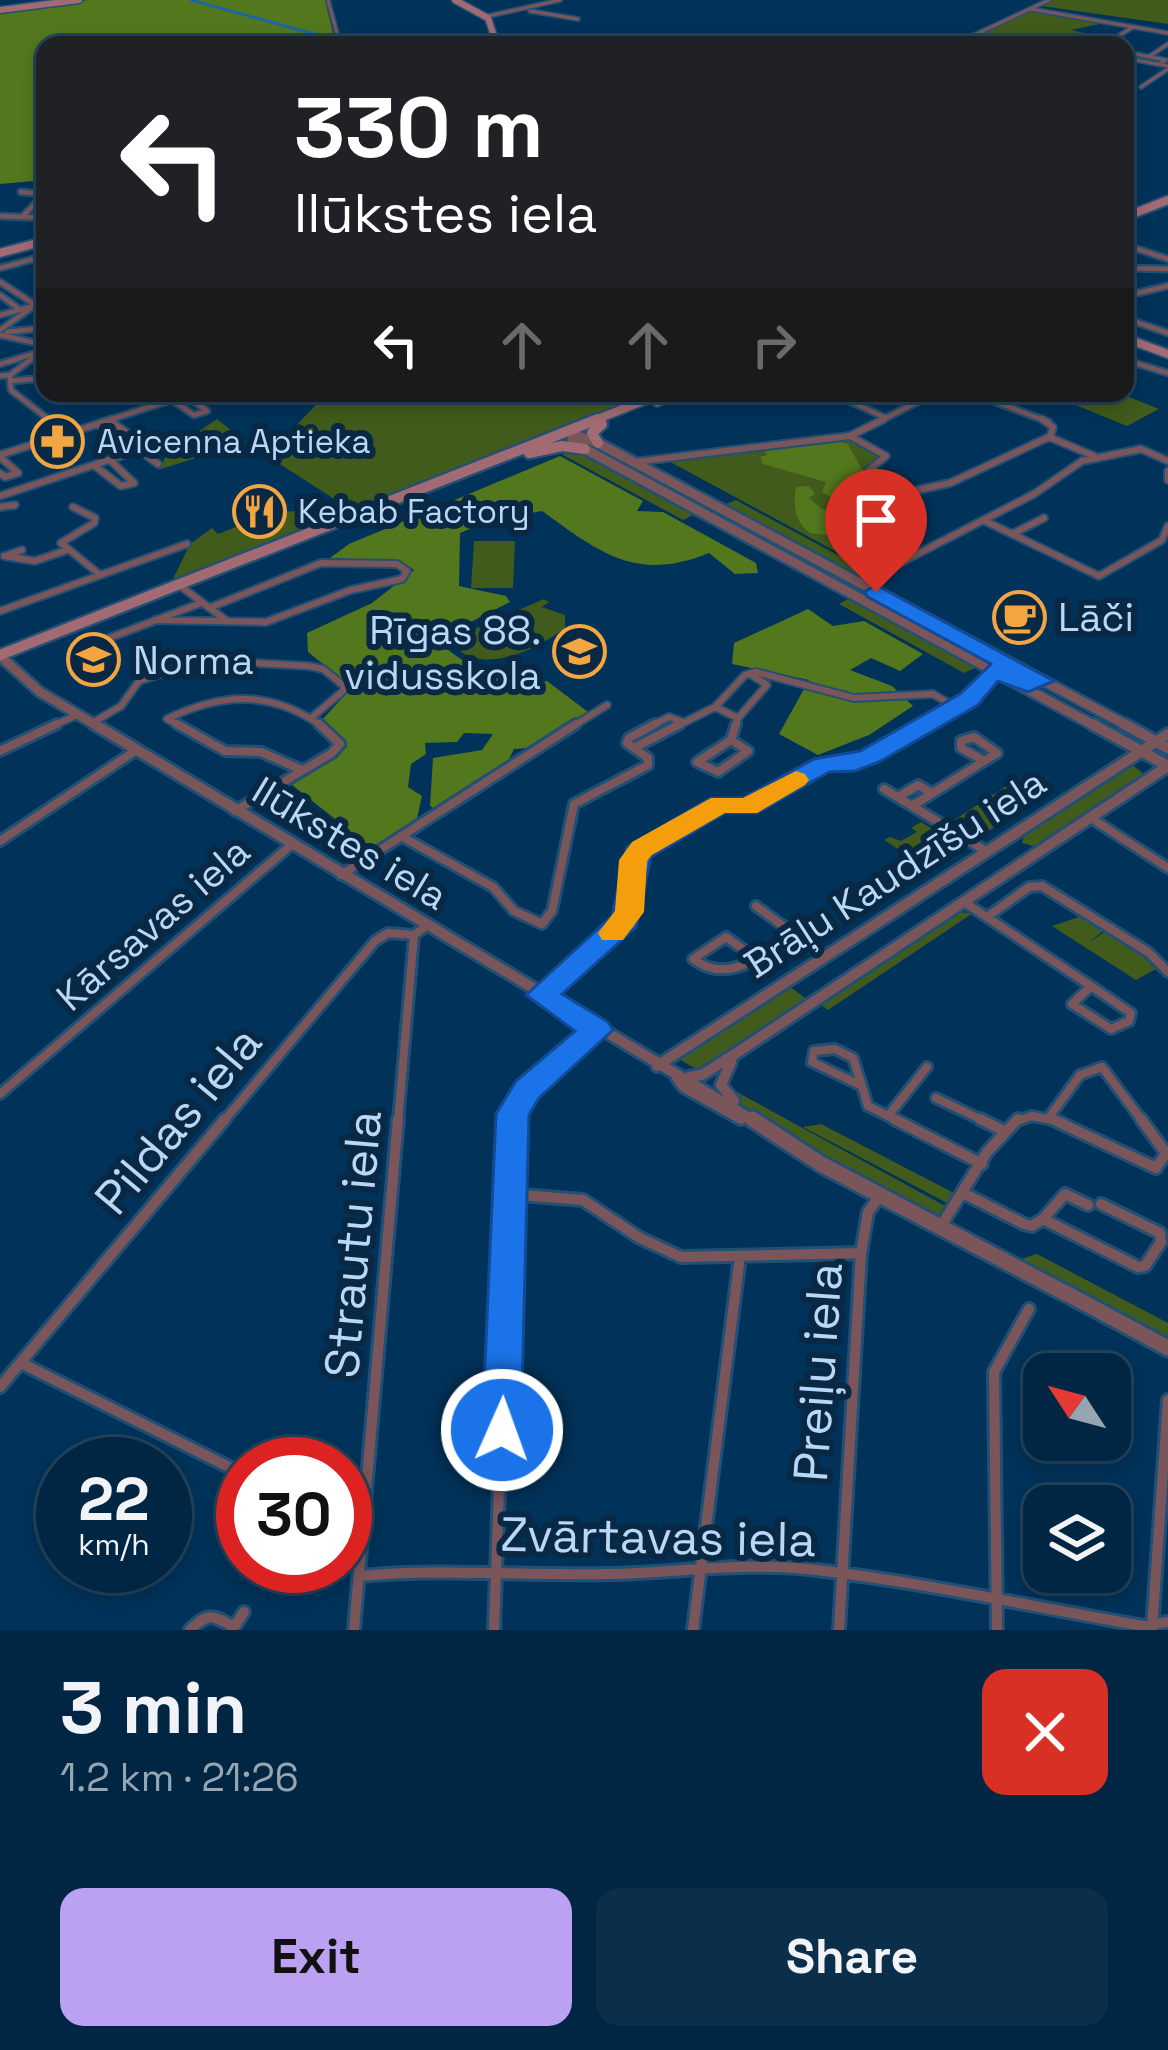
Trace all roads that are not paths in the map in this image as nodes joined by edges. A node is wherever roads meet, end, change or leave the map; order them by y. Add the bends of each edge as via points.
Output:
1 (79, 0) edge
2 (328, 0) edge
3 (454, 0) edge
4 (560, 0) edge
5 (1049, 0) edge
6 (1031, 9) junction
7 (0, 10) edge
8 (529, 10) junction
9 (484, 17) junction
10 (578, 19) dead end
11 (1133, 27) junction
12 (1168, 33) edge
13 (338, 36) edge
14 (492, 36) edge
15 (972, 36) edge
16 (1118, 36) edge
17 (1168, 44) edge
18 (1134, 55) edge
19 (1149, 56) junction
20 (1134, 57) edge
21 (1159, 64) junction
22 (1166, 70) edge
23 (1142, 87) dead end
24 (21, 192) dead end
25 (36, 193) edge
26 (1166, 200) edge
27 (36, 202) edge
28 (1134, 211) edge
29 (0, 216) edge
30 (23, 217) junction
31 (36, 218) edge
32 (36, 248) edge
33 (1134, 248) edge
34 (36, 250) edge
35 (1168, 259) edge
36 (0, 261) edge
37 (1134, 268) edge
38 (1168, 269) edge
39 (0, 282) edge
40 (1168, 286) edge
41 (1134, 294) edge
42 (0, 296) edge
43 (36, 305) edge
44 (32, 306) junction
45 (20, 309) junction
46 (0, 318) edge
47 (1134, 322) edge
48 (8, 325) junction
49 (36, 331) edge
50 (0, 333) edge
51 (1168, 333) edge
52 (34, 340) edge
53 (1134, 344) edge
54 (36, 351) edge
55 (36, 354) edge
56 (1168, 355) edge
57 (1134, 363) edge
58 (0, 364) edge
59 (1168, 374) edge
60 (0, 376) edge
61 (10, 378) junction
62 (36, 378) edge
63 (166, 402) edge
64 (175, 402) edge
65 (198, 402) edge
66 (642, 402) edge
67 (657, 402) edge
68 (853, 402) edge
69 (917, 402) edge
70 (996, 402) edge
71 (884, 418) junction
72 (110, 420) junction
73 (98, 424) junction
74 (602, 424) junction
75 (574, 431) junction
76 (66, 433) junction
77 (850, 436) junction
78 (133, 437) dead end
79 (1049, 437) junction
80 (121, 441) dead end
81 (598, 443) junction
82 (585, 449) junction
83 (529, 453) junction
84 (0, 456) edge
85 (1095, 457) junction
86 (110, 460) junction
87 (1168, 461) edge
88 (634, 462) junction
89 (158, 464) dead end
90 (94, 465) junction
91 (1168, 470) edge
92 (0, 473) edge
93 (1168, 481) edge
94 (660, 490) junction
95 (0, 496) edge
96 (700, 498) junction
97 (398, 499) junction
98 (15, 505) dead end
99 (0, 507) edge
100 (73, 507) dead end
101 (1044, 518) dead end
102 (983, 520) junction
103 (1168, 526) edge
104 (1012, 534) junction
105 (187, 544) dead end
106 (68, 549) junction
107 (22, 550) dead end
108 (785, 557) junction
109 (814, 560) junction
110 (99, 574) junction
111 (860, 584) junction
112 (179, 585) junction
113 (205, 605) junction
114 (0, 611) edge
115 (154, 620) junction
116 (229, 622) junction
117 (83, 648) dead end
118 (0, 656) edge
119 (749, 673) junction
120 (999, 674) junction
121 (1041, 681) junction
122 (608, 705) dead end
123 (715, 707) junction
124 (955, 707) junction
125 (77, 715) junction
126 (311, 718) junction
127 (738, 718) junction
128 (91, 723) junction
129 (1168, 734) edge
130 (731, 740) junction
131 (1155, 741) junction
132 (1168, 748) edge
133 (135, 751) junction
134 (1141, 751) junction
135 (0, 752) edge
136 (984, 761) junction
137 (1168, 766) edge
138 (302, 770) junction
139 (884, 789) dead end
140 (932, 793) junction
141 (898, 797) junction
142 (1068, 800) junction
143 (912, 806) junction
144 (234, 811) junction
145 (1091, 818) junction
146 (401, 836) junction
147 (0, 841) edge
148 (290, 846) junction
149 (1046, 848) junction
150 (987, 852) junction
151 (1168, 868) edge
152 (340, 876) junction
153 (964, 902) junction
154 (756, 906) dead end
155 (987, 917) junction
156 (420, 931) junction
157 (794, 934) junction
158 (826, 957) junction
159 (754, 958) junction
160 (1168, 972) edge
161 (1091, 986) junction
162 (541, 995) junction
163 (597, 1030) junction
164 (741, 1050) junction
165 (657, 1066) junction
166 (927, 1067) dead end
167 (674, 1076) junction
168 (863, 1088) junction
169 (0, 1094) edge
170 (936, 1098) dead end
171 (888, 1116) junction
172 (1050, 1116) junction
173 (749, 1121) junction
174 (1004, 1131) junction
175 (982, 1164) junction
176 (963, 1193) junction
177 (509, 1194) junction
178 (880, 1196) junction
179 (1043, 1220) junction
180 (941, 1228) junction
181 (861, 1252) junction
182 (740, 1256) junction
183 (1029, 1309) dead end
184 (1168, 1348) edge
185 (21, 1363) junction
186 (2, 1381) edge
187 (1168, 1400) edge
188 (372, 1440) edge
189 (216, 1460) edge
190 (703, 1568) junction
191 (497, 1572) junction
192 (372, 1576) edge
193 (842, 1576) junction
194 (357, 1593) edge
195 (998, 1602) junction
196 (244, 1612) dead end
197 (1168, 1622) edge
198 (1152, 1628) edge
199 (233, 1629) edge
200 (190, 1630) edge
201 (354, 1630) edge
202 (494, 1630) edge
203 (693, 1630) edge
204 (839, 1630) edge
205 (997, 1630) edge

1 - 7 main road
2 - 13 street
3 - 9 main road
4 - 8 street
5 - 6 street
6 - 11 street
6 - 15 street
8 - 9 street
8 - 10 street
9 - 14 main road
11 - 12 street
11 - 16 street
17 - 19 street
18 - 19 street
19 - 21 street via 1166,60
20 - 21 street
21 - 22 street
22 - 23 street
24 - 25 street
26 - 28 main road
27 - 30 street
29 - 30 street
30 - 31 street
32 - 36 main road via 14,249
33 - 35 street
34 - 36 main road
37 - 38 street
39 - 44 street
40 - 41 street
42 - 45 street
43 - 44 street
44 - 45 street
44 - 48 street
45 - 46 street
46 - 48 street
47 - 51 street
48 - 50 street
49 - 50 street
50 - 52 street
53 - 56 main road
54 - 58 street
55 - 61 street
57 - 59 street
60 - 61 street
61 - 62 street
61 - 76 street via 11,391
63 - 72 street
64 - 65 street via 194,415 208,411
66 - 75 main road
67 - 74 main road
68 - 71 street
69 - 71 street
70 - 79 street via 1048,422
71 - 77 street
72 - 73 street
72 - 78 street
73 - 76 street
73 - 80 street
74 - 75 main road
74 - 81 main road via 592,433
75 - 81 street
75 - 82 street via 572,440
75 - 83 main road
75 - 97 main road
76 - 84 street
77 - 79 street via 886,456 869,470 886,497 975,478
77 - 88 street
79 - 85 street
81 - 88 street
82 - 83 main road
82 - 94 street
83 - 97 main road
84 - 92 street via 18,473
85 - 87 street via 1143,449
85 - 102 street
86 - 89 street via 139,450
86 - 90 street
86 - 90 street via 134,483 117,484
88 - 96 street
90 - 95 street
91 - 93 street
94 - 96 street via 704,506
94 - 108 street
96 - 109 street
97 - 112 main road
98 - 99 street
100 - 106 street via 95,518 92,528 61,540
101 - 104 street
102 - 104 street
102 - 111 street
103 - 104 street via 1162,540 1099,576
105 - 110 street
106 - 107 street via 35,561 4,556
106 - 110 street
108 - 109 street via 777,548
108 - 120 street
109 - 111 street
110 - 114 street
111 - 121 street
112 - 113 street
112 - 118 main road
113 - 115 street
113 - 116 street
113 - 116 street via 322,563 407,568 402,579 274,620
115 - 116 street
115 - 117 street
118 - 125 street, Ilūkstes iela
119 - 123 street
119 - 124 street via 854,698 933,694
119 - 127 street via 767,685
120 - 121 street via 1028,685
120 - 124 street
120 - 134 street
121 - 131 street
122 - 146 street
123 - 127 street
123 - 146 street via 634,748 647,765 571,809 553,911 542,924
124 - 162 street via 855,763 823,765 747,807 721,804 642,849 633,860 626,920
125 - 128 street, Ilūkstes iela
125 - 135 street
126 - 128 street via 343,691 323,669 215,660 140,681 121,706
126 - 138 street via 340,744
126 - 138 street via 290,702 220,697 167,718 225,751 261,752
127 - 130 street
128 - 133 street, Ilūkstes iela
129 - 131 street, Brāļu Kaudzīšu iela
130 - 130 street via 699,758 697,762 718,772 746,757
131 - 132 street
131 - 134 street, Brāļu Kaudzīšu iela
133 - 144 street, Ilūkstes iela
133 - 147 street
134 - 137 street
134 - 142 street, Brāļu Kaudzīšu iela
136 - 136 street via 997,749 974,737 961,741
136 - 140 street
137 - 145 street, Brāļu Kaudzīšu iela
138 - 144 street
139 - 141 street
140 - 141 street via 918,785
140 - 143 street
141 - 143 street
142 - 149 street via 1016,840 1027,850
142 - 150 street, Brāļu Kaudzīšu iela
143 - 150 street
144 - 148 street, Ilūkstes iela
145 - 149 street, Brāļu Kaudzīšu iela
145 - 151 street
146 - 152 street
148 - 152 street, Ilūkstes iela
148 - 169 street, Kārsavas iela
149 - 153 street, Brāļu Kaudzīšu iela
150 - 158 street, Brāļu Kaudzīšu iela
152 - 156 street, Ilūkstes iela
153 - 155 street
153 - 164 street, Brāļu Kaudzīšu iela
154 - 157 street
155 - 160 street via 1042,886
155 - 161 street
156 - 162 street, Ilūkstes iela
156 - 185 street, Pildas iela via 375,941
156 - 188 street, Strautu iela
157 - 158 street
157 - 159 street
158 - 165 street, Brāļu Kaudzīšu iela
159 - 159 street via 721,974 692,959 726,938
161 - 161 street via 1131,1013 1129,1021 1111,1029 1072,1004
162 - 163 street, Ilūkstes iela
163 - 165 street, Ilūkstes iela
163 - 177 street via 518,1101
164 - 167 street, Brāļu Kaudzīšu iela via 702,1075
164 - 173 street via 721,1085
165 - 167 street, Ilūkstes iela
166 - 171 street
167 - 173 street, Ilūkstes iela
168 - 168 street via 853,1058 836,1048 814,1051 812,1062
168 - 171 street via 868,1106
170 - 174 street
171 - 175 street
172 - 172 street via 1156,1168 1166,1153 1102,1067 1080,1075
172 - 174 street via 1026,1116
173 - 178 street, Ilūkstes iela
174 - 175 street
175 - 176 street
176 - 179 street via 1024,1224
176 - 180 street
177 - 182 street via 583,1200 665,1253
177 - 191 street
178 - 180 street, Ilūkstes iela
178 - 181 street, Preiļu iela via 868,1212
179 - 179 street via 1138,1267 1161,1242 1160,1233 1065,1194
180 - 184 street, Ilūkstes iela
181 - 182 street
181 - 193 street, Preiļu iela
182 - 190 street
183 - 195 street via 994,1372
185 - 186 street, Pildas iela
185 - 189 street
187 - 198 street
190 - 191 street, Zvārtavas iela
190 - 193 street, Zvārtavas iela
190 - 203 street
191 - 192 street, Zvārtavas iela
191 - 202 street
193 - 195 street, Zvārtavas iela
193 - 204 street, Preiļu iela
194 - 201 street, Strautu iela
195 - 198 street, Zvārtavas iela
195 - 205 street
196 - 199 street
197 - 198 street, Zvārtavas iela
199 - 200 street via 213,1615

